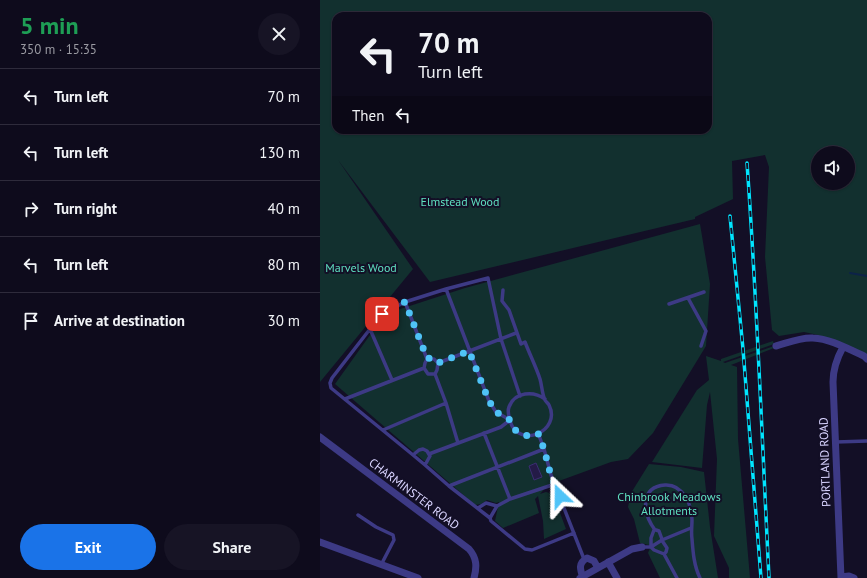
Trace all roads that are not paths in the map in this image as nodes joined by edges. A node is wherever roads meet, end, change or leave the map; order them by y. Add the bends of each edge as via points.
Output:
1 (446, 289) junction
2 (504, 290) dead end
3 (704, 292) dead end
4 (688, 298) junction
5 (405, 302) junction
6 (669, 304) dead end
7 (370, 329) junction
8 (516, 333) junction
9 (501, 339) junction
10 (701, 346) dead end
11 (776, 346) dead end
12 (843, 347) junction
13 (469, 351) junction
14 (427, 358) junction
15 (867, 359) edge
16 (438, 363) junction
17 (424, 368) junction
18 (435, 374) junction
19 (392, 380) junction
20 (520, 396) junction
21 (345, 399) junction
22 (545, 399) junction
23 (446, 403) junction
24 (510, 420) junction
25 (383, 430) junction
26 (484, 433) junction
27 (538, 433) junction
28 (320, 437) edge
29 (867, 441) edge
30 (836, 442) junction
31 (458, 443) junction
32 (544, 449) junction
33 (429, 454) junction
34 (413, 455) junction
35 (425, 465) junction
36 (498, 467) junction
37 (555, 484) junction
38 (449, 486) junction
39 (510, 500) junction
40 (497, 506) junction
41 (478, 508) junction
42 (358, 515) dead end
43 (490, 518) junction
44 (691, 528) junction
45 (655, 530) junction
46 (574, 533) junction
47 (662, 540) junction
48 (320, 542) edge
49 (642, 547) joint
50 (651, 547) junction
51 (664, 554) junction
52 (584, 559) junction
53 (608, 562) junction
54 (381, 564) junction
55 (598, 568) junction
56 (582, 577) edge
57 (841, 577) edge
58 (418, 578) edge
59 (474, 578) edge
60 (617, 578) edge
61 (677, 578) edge
62 (700, 578) edge
63 (854, 578) edge

1 - 5 lane
1 - 9 lane via 488,278
1 - 13 lane
2 - 8 lane via 502,301
3 - 4 lane
4 - 6 lane
4 - 10 lane via 706,331
5 - 7 lane via 382,314
5 - 14 lane
7 - 19 lane
7 - 21 lane via 330,383 331,388
8 - 9 lane
8 - 22 lane via 520,344 525,342
9 - 13 lane
9 - 20 lane
11 - 12 street via 813,338 830,341
12 - 15 street
12 - 30 street, PORTLAND ROAD via 833,371
13 - 16 lane
13 - 24 lane via 489,401 496,412
14 - 16 lane
14 - 17 lane
16 - 18 lane
17 - 18 lane via 428,374
17 - 19 lane
18 - 23 lane
19 - 21 lane
20 - 22 lane via 533,393
20 - 24 lane via 509,406
21 - 25 lane
22 - 27 lane via 551,411 551,418 544,430
23 - 25 lane
23 - 31 lane
24 - 26 lane via 501,427
24 - 27 lane via 512,427 524,436
25 - 34 lane
26 - 31 lane
26 - 36 lane
27 - 32 lane
28 - 59 street, CHARMINSTER ROAD via 469,549 476,563
29 - 30 lane
30 - 57 street, PORTLAND ROAD
31 - 33 lane
32 - 36 lane
32 - 37 lane
33 - 34 lane via 423,449
33 - 35 lane
34 - 35 lane
35 - 38 lane
36 - 38 lane
36 - 39 lane
37 - 39 lane
37 - 46 lane
38 - 41 lane
39 - 40 lane
40 - 41 lane via 486,503
40 - 43 lane
41 - 43 lane
42 - 54 lane via 393,535 394,540
43 - 46 lane via 529,550
44 - 45 lane via 691,515 685,495 679,488 668,485 655,487 646,499 646,511
44 - 47 lane
44 - 62 lane via 694,560
45 - 47 lane via 659,531
45 - 50 lane via 651,538
46 - 52 lane
47 - 50 lane
47 - 51 lane via 667,548
48 - 54 street
49 - 50 lane
49 - 53 street via 632,549
50 - 51 lane
51 - 61 lane
52 - 55 street via 590,559
52 - 56 street via 580,566
53 - 55 street
53 - 60 street
54 - 58 street
55 - 56 street
57 - 63 street

